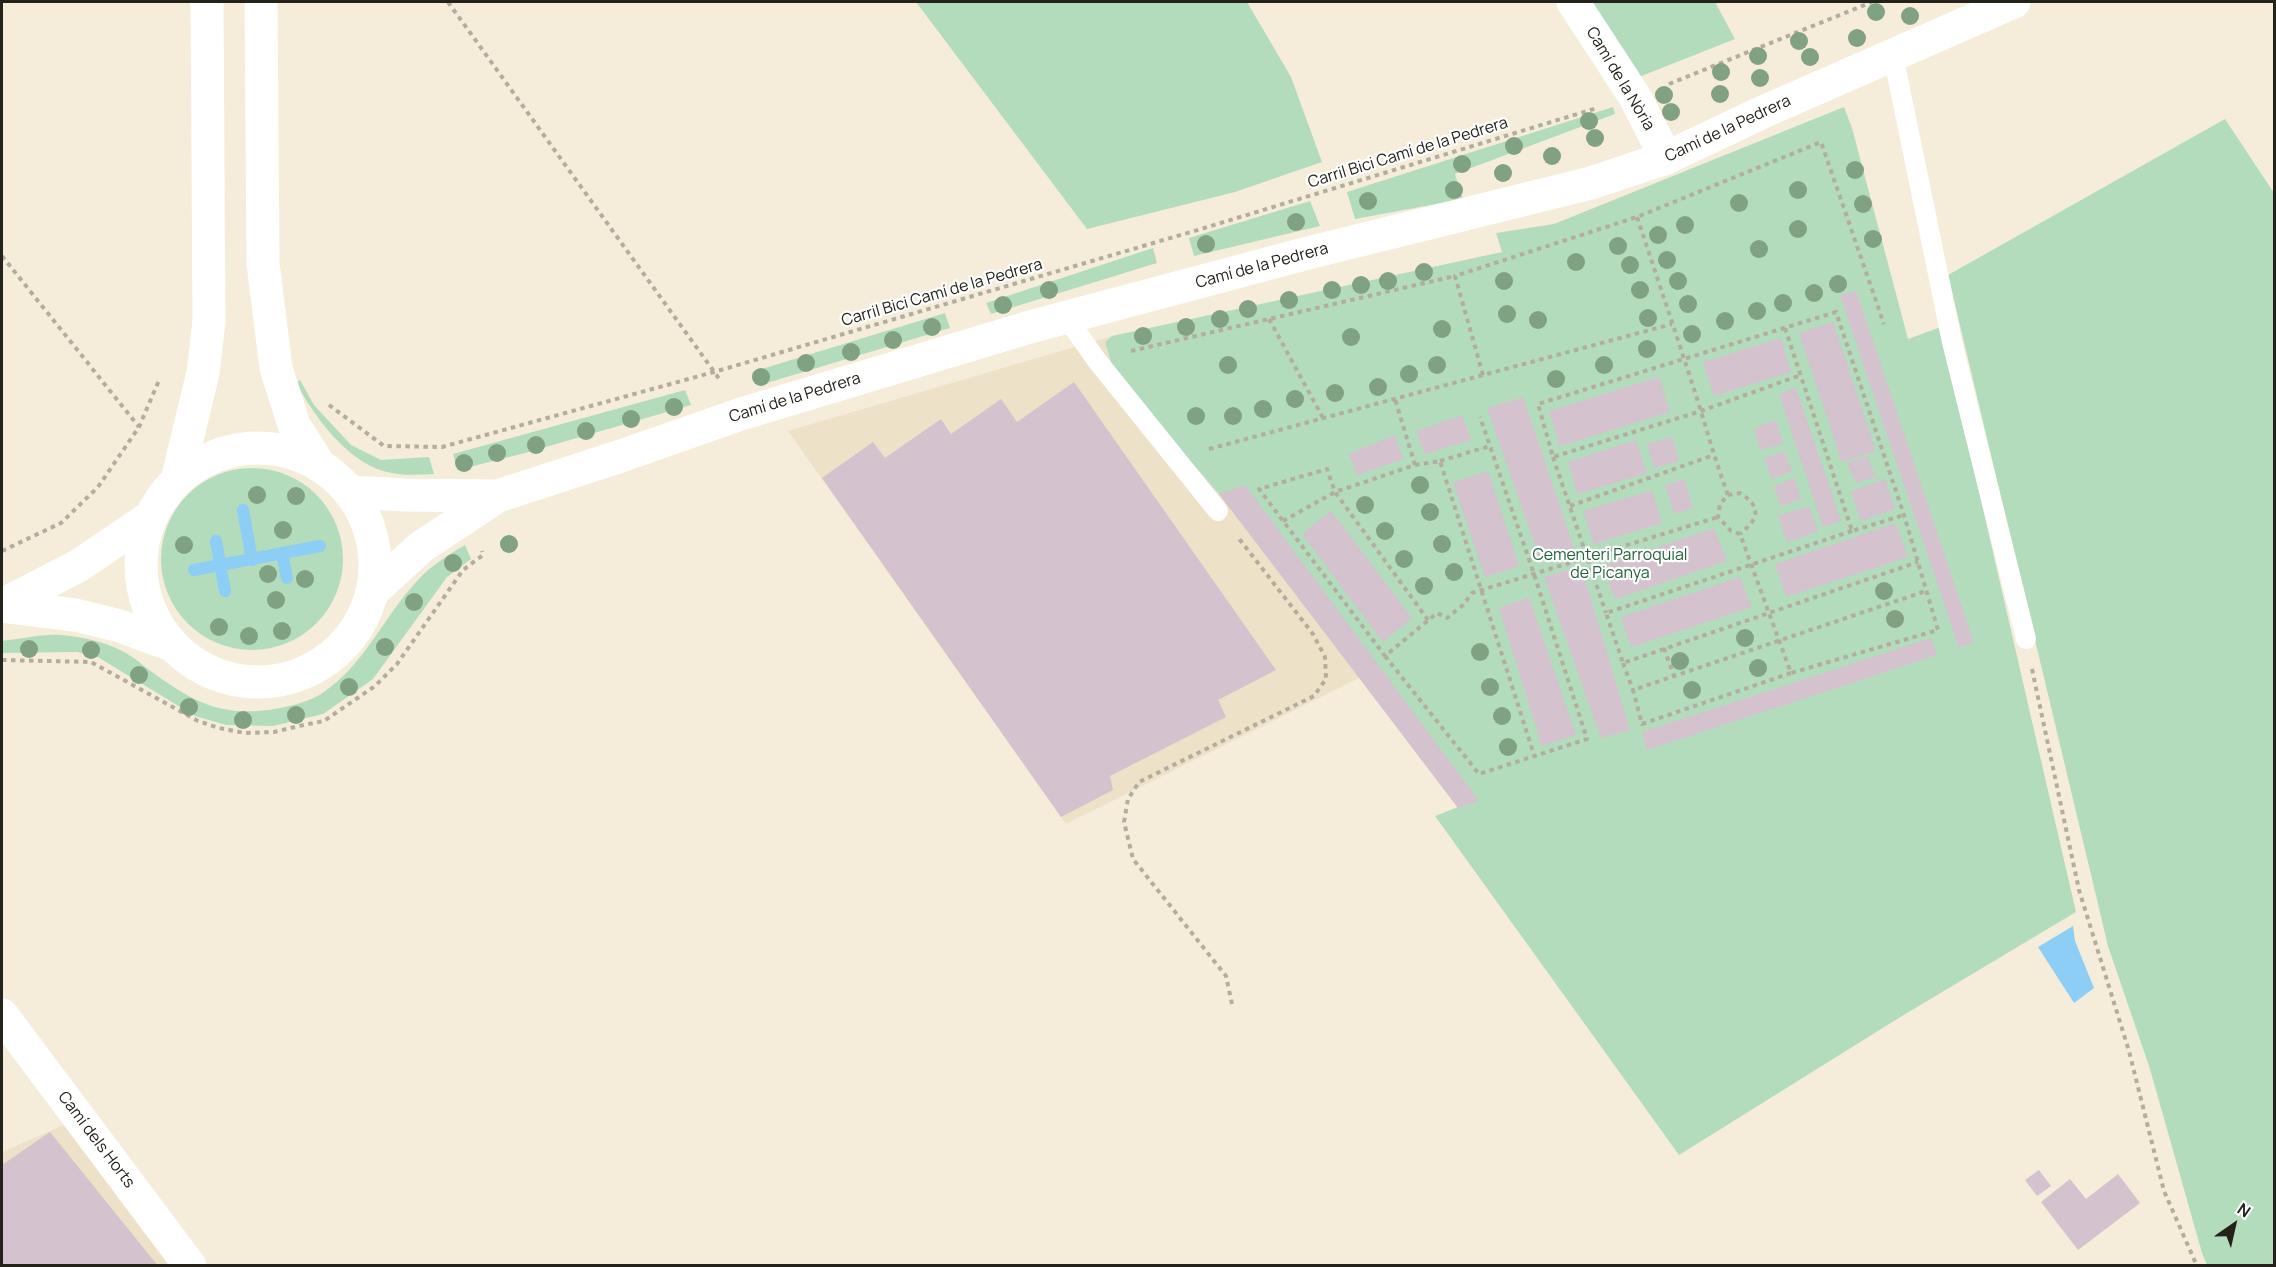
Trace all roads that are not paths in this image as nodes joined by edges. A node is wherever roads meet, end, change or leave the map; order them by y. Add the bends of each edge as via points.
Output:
1 (207, 2) edge
2 (261, 2) edge
3 (1573, 2) edge
4 (2014, 2) edge
5 (1893, 55) junction
6 (1666, 158) junction
7 (1066, 317) junction
8 (320, 466) junction
9 (177, 480) junction
10 (349, 492) junction
11 (498, 496) junction
12 (1218, 511) road end
13 (152, 516) junction
14 (372, 592) junction
15 (2, 606) edge
16 (2026, 639) road end
17 (174, 646) junction
18 (2, 1015) edge
19 (190, 1266) edge

1 - 9 street via 209,321 202,373
2 - 8 street via 263,263 276,368 294,424
3 - 6 street, Camí de la Nòria via 1635,97
4 - 5 street, Camí de la Pedrera
5 - 6 street, Camí de la Pedrera
5 - 16 lane via 1952,342
6 - 7 street, Camí de la Pedrera via 1591,183
7 - 11 street, Camí de la Pedrera via 741,414
7 - 12 lane via 1098,363
8 - 9 street via 279,450 235,450 194,467
8 - 10 street
9 - 13 street
10 - 11 street, Camí de la Pedrera
10 - 14 street via 363,514 372,540
11 - 14 street, Camí de la Pedrera via 421,547
13 - 15 street via 78,566
13 - 17 street via 141,555 141,575 151,613
14 - 17 street via 351,637 313,669 289,678 264,682 215,674
15 - 17 street via 75,615
18 - 19 street, Camí dels Horts

